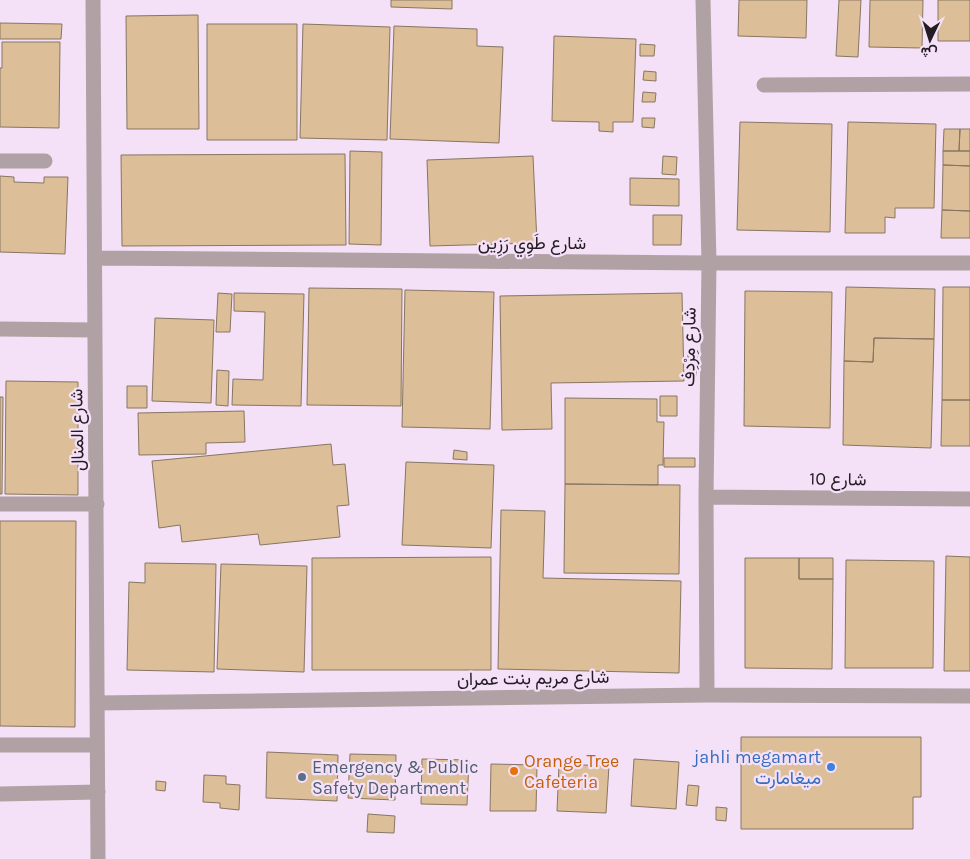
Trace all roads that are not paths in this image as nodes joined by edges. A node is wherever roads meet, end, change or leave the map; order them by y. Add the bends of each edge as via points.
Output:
1 (93, 0) edge
2 (703, 0) edge
3 (970, 84) edge
4 (764, 85) dead end
5 (0, 161) edge
6 (45, 161) dead end
7 (94, 258) junction
8 (709, 263) junction
9 (970, 263) edge
10 (0, 329) edge
11 (94, 330) junction
12 (706, 497) junction
13 (970, 499) edge
14 (0, 504) edge
15 (97, 504) junction
16 (707, 695) junction
17 (970, 696) edge
18 (97, 703) junction
19 (0, 745) edge
20 (97, 745) junction
21 (98, 792) junction
22 (0, 794) edge
23 (98, 859) edge

1 - 7 street, شارع المنال
2 - 8 street, شارع مِرْدِف
3 - 4 street
5 - 6 street
7 - 8 street, شارع طَوِي رَزِين
7 - 11 street, شارع المنال
8 - 9 street, شارع طَوِي رَزِين
8 - 12 street, شارع مِرْدِف
10 - 11 street
11 - 15 street, شارع المنال
12 - 13 street, شارع 10
12 - 16 street, شارع مِرْدِف
14 - 15 street
15 - 18 street, شارع المنال
16 - 17 street, شارع مريم بنت عمران
16 - 18 street, شارع مريم بنت عمران
18 - 20 street, شارع المنال
19 - 20 street
20 - 21 street, شارع المنال
21 - 22 street
21 - 23 street, شارع المنال

